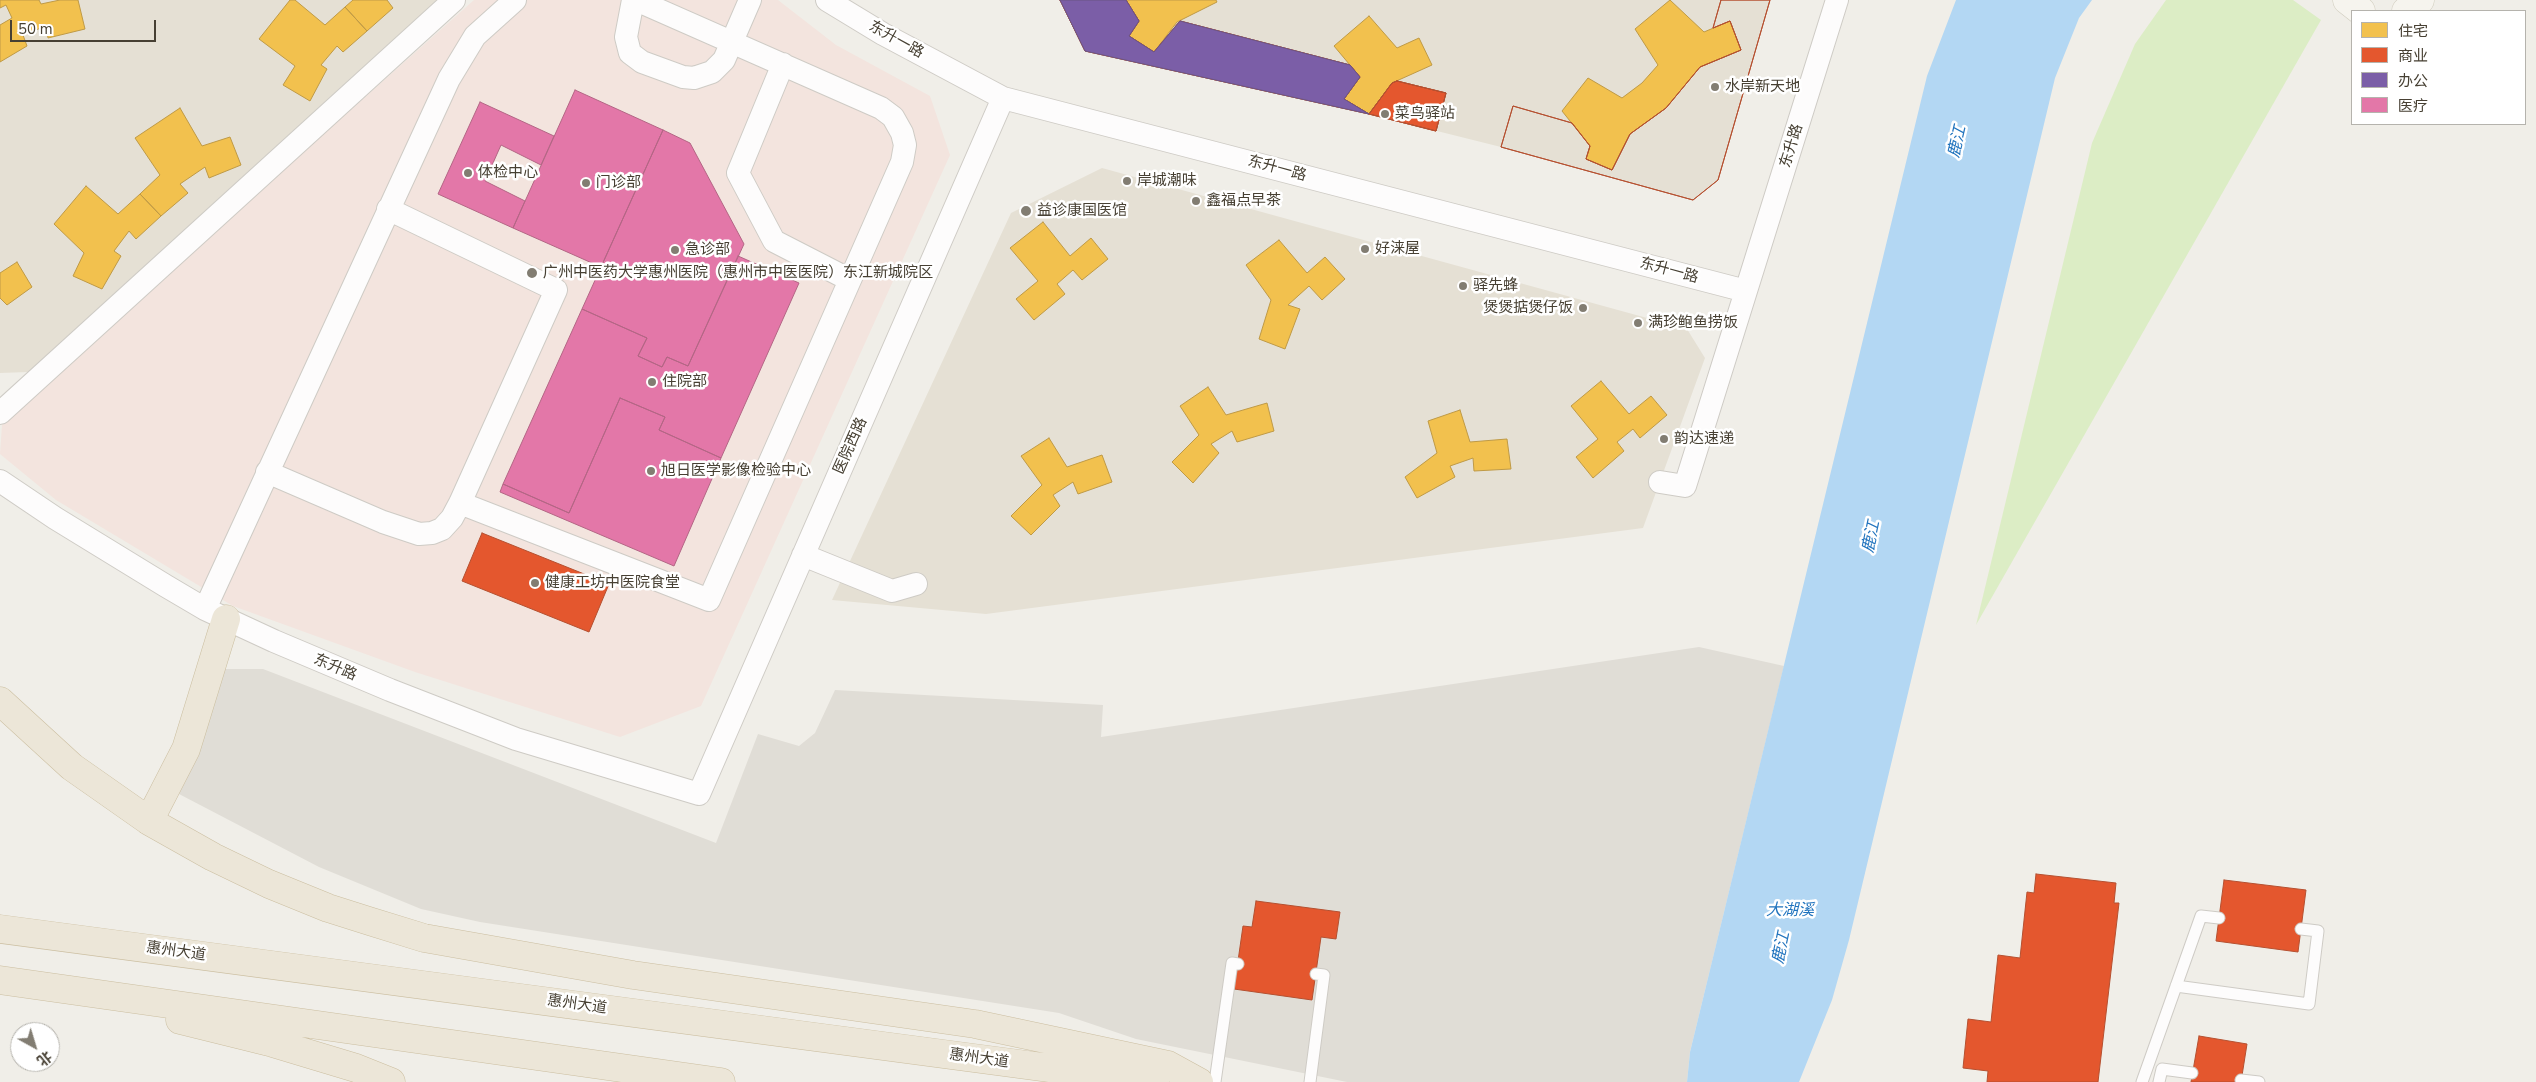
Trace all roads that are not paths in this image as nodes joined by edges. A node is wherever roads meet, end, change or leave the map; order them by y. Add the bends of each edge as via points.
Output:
1 (454, 0) edge
2 (516, 0) edge
3 (634, 0) edge
4 (750, 0) edge
5 (827, 0) edge
6 (1837, 0) edge
7 (2347, 0) edge
8 (2420, 0) edge
9 (2360, 10) edge
10 (2407, 10) edge
11 (732, 42) junction
12 (783, 64) junction
13 (1003, 98) junction
14 (388, 209) junction
15 (850, 280) junction
16 (1746, 291) junction
17 (0, 413) edge
18 (267, 472) junction
19 (0, 481) edge
20 (1660, 482) dead end
21 (460, 503) junction
22 (803, 555) junction
23 (916, 584) dead end
24 (215, 614) junction
25 (0, 701) edge
26 (698, 794) joint
27 (149, 821) junction
28 (2219, 918) dead end
29 (0, 929) edge
30 (2301, 929) dead end
31 (1238, 964) dead end
32 (1316, 974) dead end
33 (0, 980) edge
34 (2176, 986) junction
35 (93, 992) junction
36 (2192, 1073) dead end
37 (2241, 1080) dead end
38 (391, 1082) edge
39 (721, 1082) edge
40 (1155, 1082) edge
41 (1199, 1082) edge
42 (1215, 1082) edge
43 (1310, 1082) edge
44 (2142, 1082) edge
45 (2159, 1082) edge
46 (2259, 1082) edge

1 - 17 street
2 - 14 street via 480,31 463,54
3 - 11 street
3 - 11 street via 626,44 633,56 642,62 683,77 699,78 718,67
4 - 11 street
5 - 13 street, 东升一路
6 - 16 street, 东升路
7 - 9 street
8 - 10 street
11 - 12 street
12 - 15 street via 738,174 774,240
12 - 15 street via 881,108 893,117 904,137 902,162
13 - 16 street, 东升一路
13 - 22 street, 医院西路
14 - 18 street
14 - 21 street via 556,290
15 - 21 street via 709,600
16 - 20 street, 东升路 via 1686,486
18 - 21 street via 419,534 442,529
18 - 24 street
19 - 24 street, 东升路 via 88,540
22 - 23 street via 892,591
22 - 26 street, 医院西路
24 - 26 street, 东升路 via 365,680 516,739
24 - 27 highway via 186,748
25 - 27 highway via 72,767
27 - 41 highway via 269,884 328,908 424,938 633,975 975,1024 1168,1065
28 - 34 lane via 2201,916
29 - 40 highway, 惠州大道
30 - 34 lane via 2318,931 2309,1004
31 - 42 lane via 1232,963
32 - 43 lane via 1324,975
33 - 35 highway
34 - 44 lane
35 - 38 highway via 170,1018 338,1062
35 - 39 highway
36 - 45 lane via 2162,1069
37 - 46 lane

